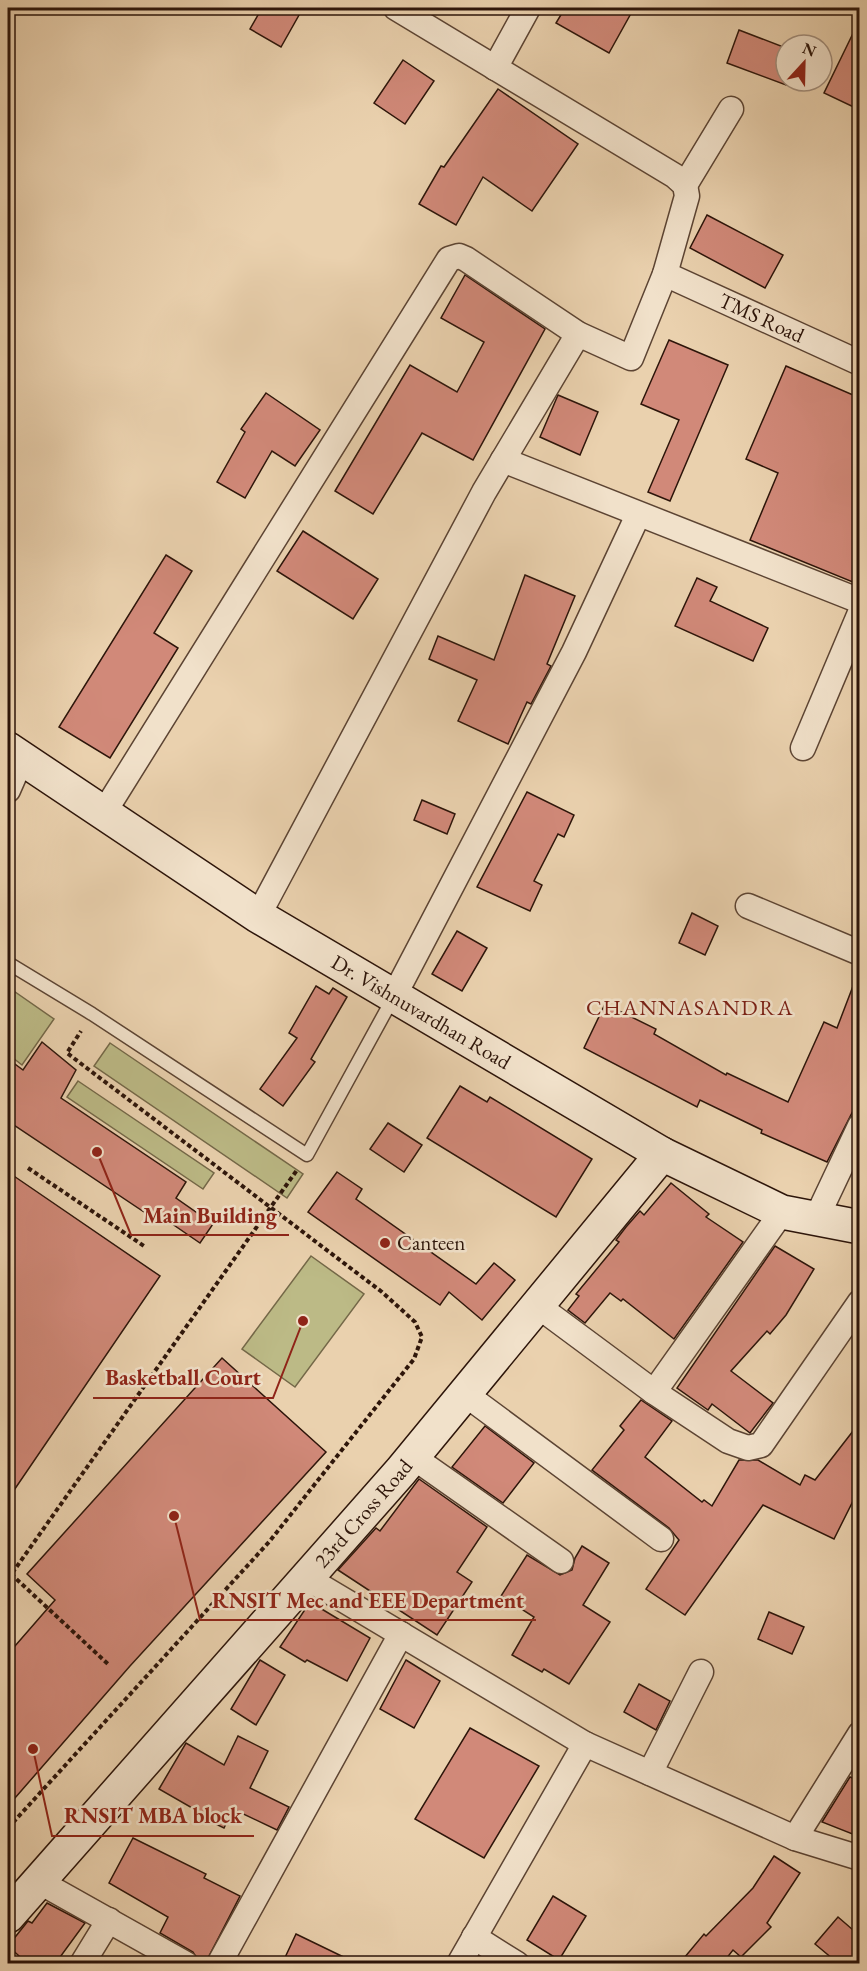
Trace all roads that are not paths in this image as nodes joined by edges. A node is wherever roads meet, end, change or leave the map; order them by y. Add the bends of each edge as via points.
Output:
1 (396, 8) edge
2 (528, 8) edge
3 (495, 68) junction
4 (731, 109) dead end
5 (685, 185) junction
6 (665, 274) junction
7 (578, 334) junction
8 (860, 363) edge
9 (503, 460) junction
10 (638, 515) junction
11 (860, 601) edge
12 (860, 613) edge
13 (803, 748) dead end
14 (15, 754) edge
15 (8, 790) edge
16 (103, 814) junction
17 (748, 906) dead end
18 (258, 916) junction
19 (860, 953) edge
20 (8, 963) edge
21 (393, 998) junction
22 (860, 1126) edge
23 (662, 1154) junction
24 (782, 1212) junction
25 (816, 1220) junction
26 (860, 1227) edge
27 (860, 1302) edge
28 (538, 1306) junction
29 (654, 1392) junction
30 (465, 1394) junction
31 (413, 1457) junction
32 (661, 1539) dead end
33 (561, 1561) dead end
34 (305, 1577) junction
35 (401, 1634) junction
36 (701, 1672) dead end
37 (860, 1734) edge
38 (585, 1744) junction
39 (650, 1773) junction
40 (795, 1838) junction
41 (860, 1858) edge
42 (38, 1881) junction
43 (8, 1916) edge
44 (109, 1920) junction
45 (474, 1937) junction
46 (82, 1964) edge
47 (186, 1964) edge
48 (219, 1964) edge
49 (459, 1964) edge
50 (517, 1964) edge

1 - 3 street
2 - 3 street
3 - 5 street
4 - 5 street
5 - 6 street via 687,196
6 - 7 street via 631,358
6 - 8 street, TMS Road
7 - 9 street
7 - 16 street via 466,260 459,256 449,259
9 - 10 street
9 - 18 street
10 - 11 street
10 - 21 street via 574,652
12 - 13 street
14 - 15 street
14 - 16 street, Dr. Vishnuvardhan Road
16 - 18 street, Dr. Vishnuvardhan Road
17 - 19 street
18 - 21 street, Dr. Vishnuvardhan Road
20 - 21 lane via 307,1155
21 - 23 street, Dr. Vishnuvardhan Road
22 - 25 street
23 - 24 street, Dr. Vishnuvardhan Road
23 - 28 street, 23rd Cross Road
24 - 25 street, Dr. Vishnuvardhan Road
24 - 29 street
25 - 26 street, Dr. Vishnuvardhan Road
27 - 29 street via 761,1445 755,1448 728,1441
28 - 29 street
28 - 30 street, 23rd Cross Road
30 - 31 street, 23rd Cross Road
30 - 32 street
31 - 33 street
31 - 34 street, 23rd Cross Road
34 - 35 street
34 - 42 street, 23rd Cross Road
35 - 38 street
35 - 48 street
36 - 39 street
37 - 40 street
38 - 39 street
38 - 45 street
39 - 40 street
40 - 41 street
42 - 43 street, 23rd Cross Road
42 - 44 street
44 - 46 street
44 - 47 street
45 - 49 street
45 - 50 street

